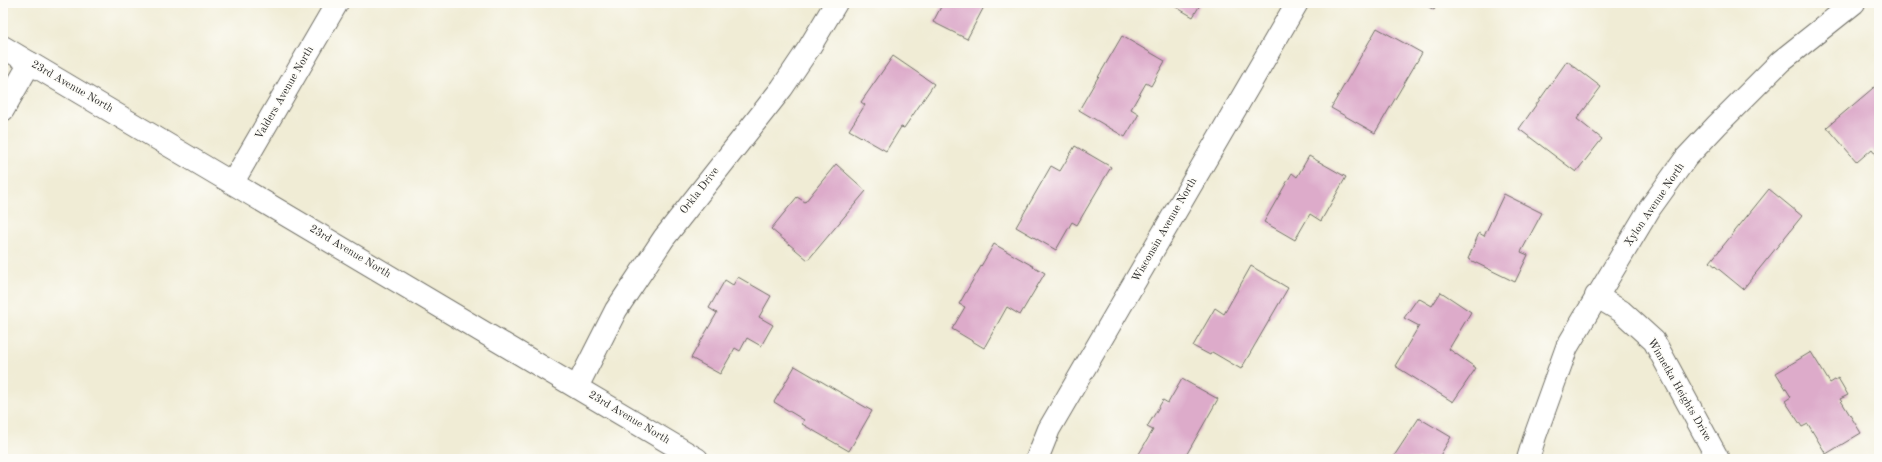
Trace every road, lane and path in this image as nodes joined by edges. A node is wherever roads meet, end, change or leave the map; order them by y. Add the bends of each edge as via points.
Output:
1 (337, 3) edge
2 (836, 3) edge
3 (1297, 3) edge
4 (1854, 3) edge
5 (3, 47) edge
6 (30, 63) junction
7 (3, 110) edge
8 (233, 182) junction
9 (1596, 296) junction
10 (577, 387) junction
11 (697, 459) edge
12 (1037, 459) edge
13 (1528, 459) edge
14 (1718, 459) edge

1 - 8 street, Valders Avenue North
2 - 10 street, Orkla Drive via 782,88 664,238 616,310
3 - 12 street, Wisconsin Avenue North via 1050,429
4 - 9 street, Xylon Avenue North via 1781,61 1686,158 1650,208
5 - 6 street, 23rd Avenue North
6 - 7 street
6 - 8 street, 23rd Avenue North
8 - 10 street, 23rd Avenue North
9 - 13 street, Xylon Avenue North via 1567,347
9 - 14 street, Winnetka Heights Drive via 1622,311 1654,341
10 - 11 street, 23rd Avenue North

